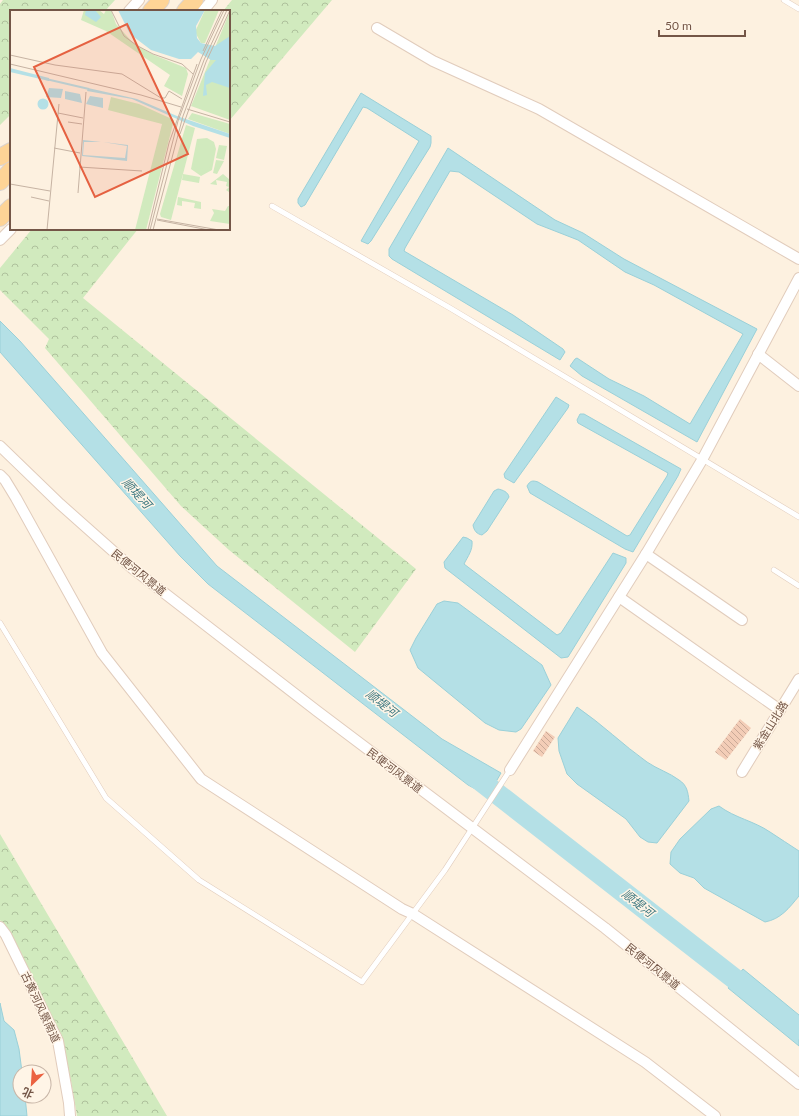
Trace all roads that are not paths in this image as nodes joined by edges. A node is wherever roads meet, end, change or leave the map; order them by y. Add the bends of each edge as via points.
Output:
1 (138, 0) edge
2 (161, 0) edge
3 (195, 0) edge
4 (212, 0) edge
5 (784, 0) edge
6 (799, 8) edge
7 (130, 10) edge
8 (152, 10) edge
9 (187, 10) edge
10 (204, 10) edge
11 (377, 28) dead end
12 (10, 145) edge
13 (10, 152) edge
14 (0, 157) edge
15 (10, 171) edge
16 (0, 182) edge
17 (272, 206) dead end
18 (10, 230) edge
19 (0, 240) edge
20 (799, 259) edge
21 (799, 278) edge
22 (758, 354) junction
23 (799, 386) edge
24 (0, 446) edge
25 (702, 460) junction
26 (0, 475) edge
27 (799, 518) edge
28 (646, 554) junction
29 (774, 570) dead end
30 (799, 586) edge
31 (619, 597) junction
32 (742, 620) dead end
33 (0, 623) edge
34 (798, 683) edge
35 (780, 710) junction
36 (510, 770) joint
37 (742, 772) dead end
38 (475, 825) junction
39 (413, 914) junction
40 (0, 927) edge
41 (799, 1084) edge
42 (70, 1116) edge
43 (715, 1116) edge

1 - 7 street
2 - 8 main road
3 - 9 main road
4 - 10 street
5 - 6 lane
11 - 20 street via 433,61 539,109
12 - 14 street
13 - 14 main road
15 - 16 main road
17 - 25 lane via 450,308
18 - 19 street
21 - 22 street
22 - 23 street
22 - 25 street
24 - 38 street, 民便河风景道 via 132,568 317,711
25 - 27 lane
25 - 28 street
26 - 39 street via 16,498 102,653 201,779
28 - 31 street
28 - 32 street
29 - 30 lane
31 - 35 street
31 - 36 street
33 - 39 lane via 106,798 199,880 362,982
34 - 35 street, 紫金山北路
35 - 37 street, 紫金山北路
36 - 38 lane
38 - 39 lane
38 - 41 street, 民便河风景道
39 - 43 street via 645,1062
40 - 42 street, 古黄河风景南道 via 58,1041

